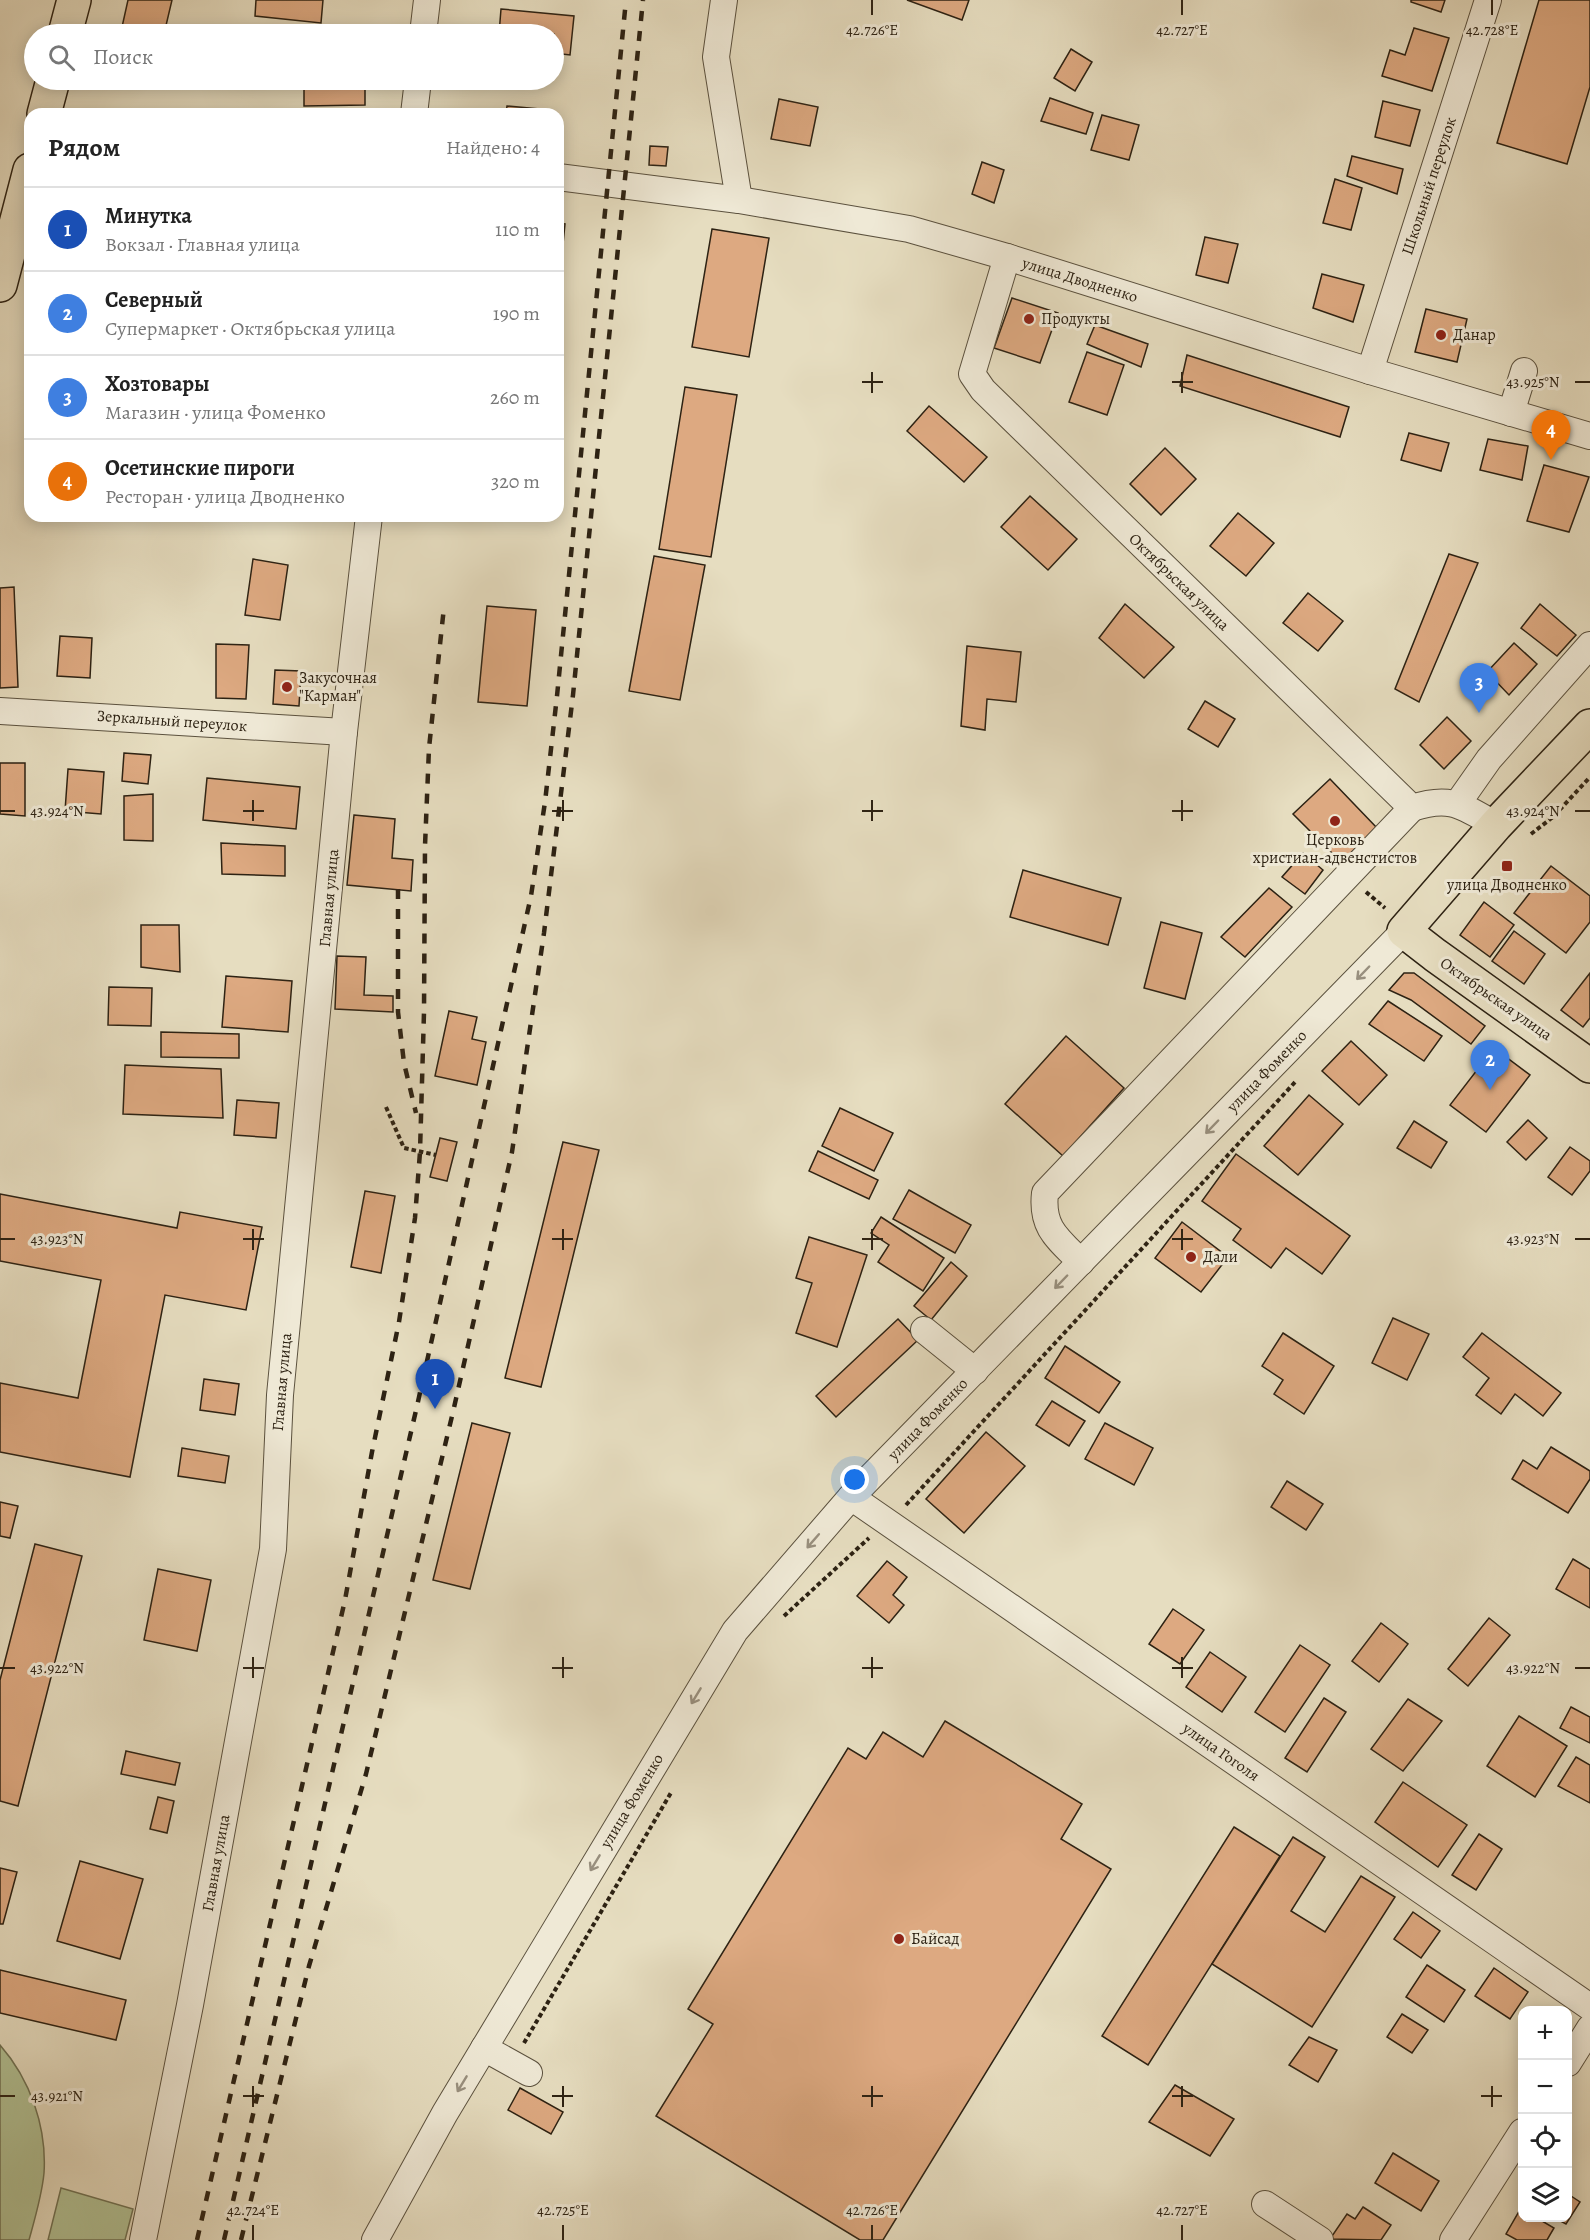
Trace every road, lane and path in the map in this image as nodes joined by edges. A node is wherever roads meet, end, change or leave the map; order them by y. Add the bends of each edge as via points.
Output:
1 (74, 0) edge
2 (427, 0) edge
3 (724, 0) edge
4 (1488, 0) edge
5 (68, 24) edge
6 (424, 24) edge
7 (50, 90) edge
8 (417, 90) edge
9 (46, 108) edge
10 (415, 108) edge
11 (564, 178) edge
12 (24, 193) edge
13 (739, 200) junction
14 (1008, 257) junction
15 (0, 285) edge
16 (1371, 371) junction
17 (1524, 371) dead end
18 (1511, 412) junction
19 (1590, 436) edge
20 (368, 522) edge
21 (1590, 645) edge
22 (0, 711) edge
23 (1590, 726) edge
24 (344, 732) junction
25 (1590, 777) edge
26 (1458, 803) junction
27 (1412, 808) junction
28 (1496, 825) junction
29 (1525, 838) dead end
30 (1377, 901) dead end
31 (1396, 921) junction
32 (1590, 1066) edge
33 (1302, 1075) dead end
34 (386, 1107) dead end
35 (436, 1155) dead end
36 (1081, 1262) junction
37 (924, 1330) dead end
38 (975, 1371) junction
39 (851, 1497) junction
40 (887, 1522) junction
41 (778, 1622) dead end
42 (672, 1790) dead end
43 (1590, 2007) edge
44 (1590, 2028) edge
45 (484, 2048) junction
46 (1569, 2060) edge
47 (520, 2068) joint
48 (1518, 2139) edge
49 (1266, 2204) dead end
50 (143, 2240) edge
51 (375, 2240) edge
52 (1320, 2240) edge
53 (1453, 2240) edge

1 - 5 main road
2 - 6 street
3 - 13 street via 716,57
4 - 16 street, Школьный переулок
7 - 9 main road
8 - 10 street
11 - 13 street, улица Дводненко
12 - 15 main road
13 - 14 street, улица Дводненко via 901,227
14 - 16 street, улица Дводненко
14 - 27 street, Октябрьская улица via 972,374 983,390
16 - 18 street, улица Дводненко
17 - 18 street
18 - 19 street, улица Дводненко
20 - 24 street, Главная улица
21 - 26 street via 1489,759
22 - 24 street, Зеркальный переулок
23 - 28 main road, улица Фоменко
24 - 50 street, Главная улица via 280,1395 273,1549
25 - 29 path via 1553,817
26 - 27 street via 1432,801
26 - 28 street
27 - 36 street via 1045,1193 1043,1210 1049,1230
28 - 31 main road, улица Фоменко
30 - 31 path
31 - 32 main road, Октябрьская улица via 1435,955
31 -> 36 street, улица Фоменко
33 - 40 path
34 - 35 path via 404,1148
36 -> 38 street, улица Фоменко
37 - 38 street
38 - 39 street, улица Фоменко
39 - 40 street, улица Гоголя
39 -> 45 street, улица Фоменко via 735,1631
40 - 41 path
40 - 43 street, улица Гоголя
42 - 47 path
44 - 46 street
45 - 47 street
45 -> 51 street, улица Фоменко
48 - 53 street
49 - 52 street

